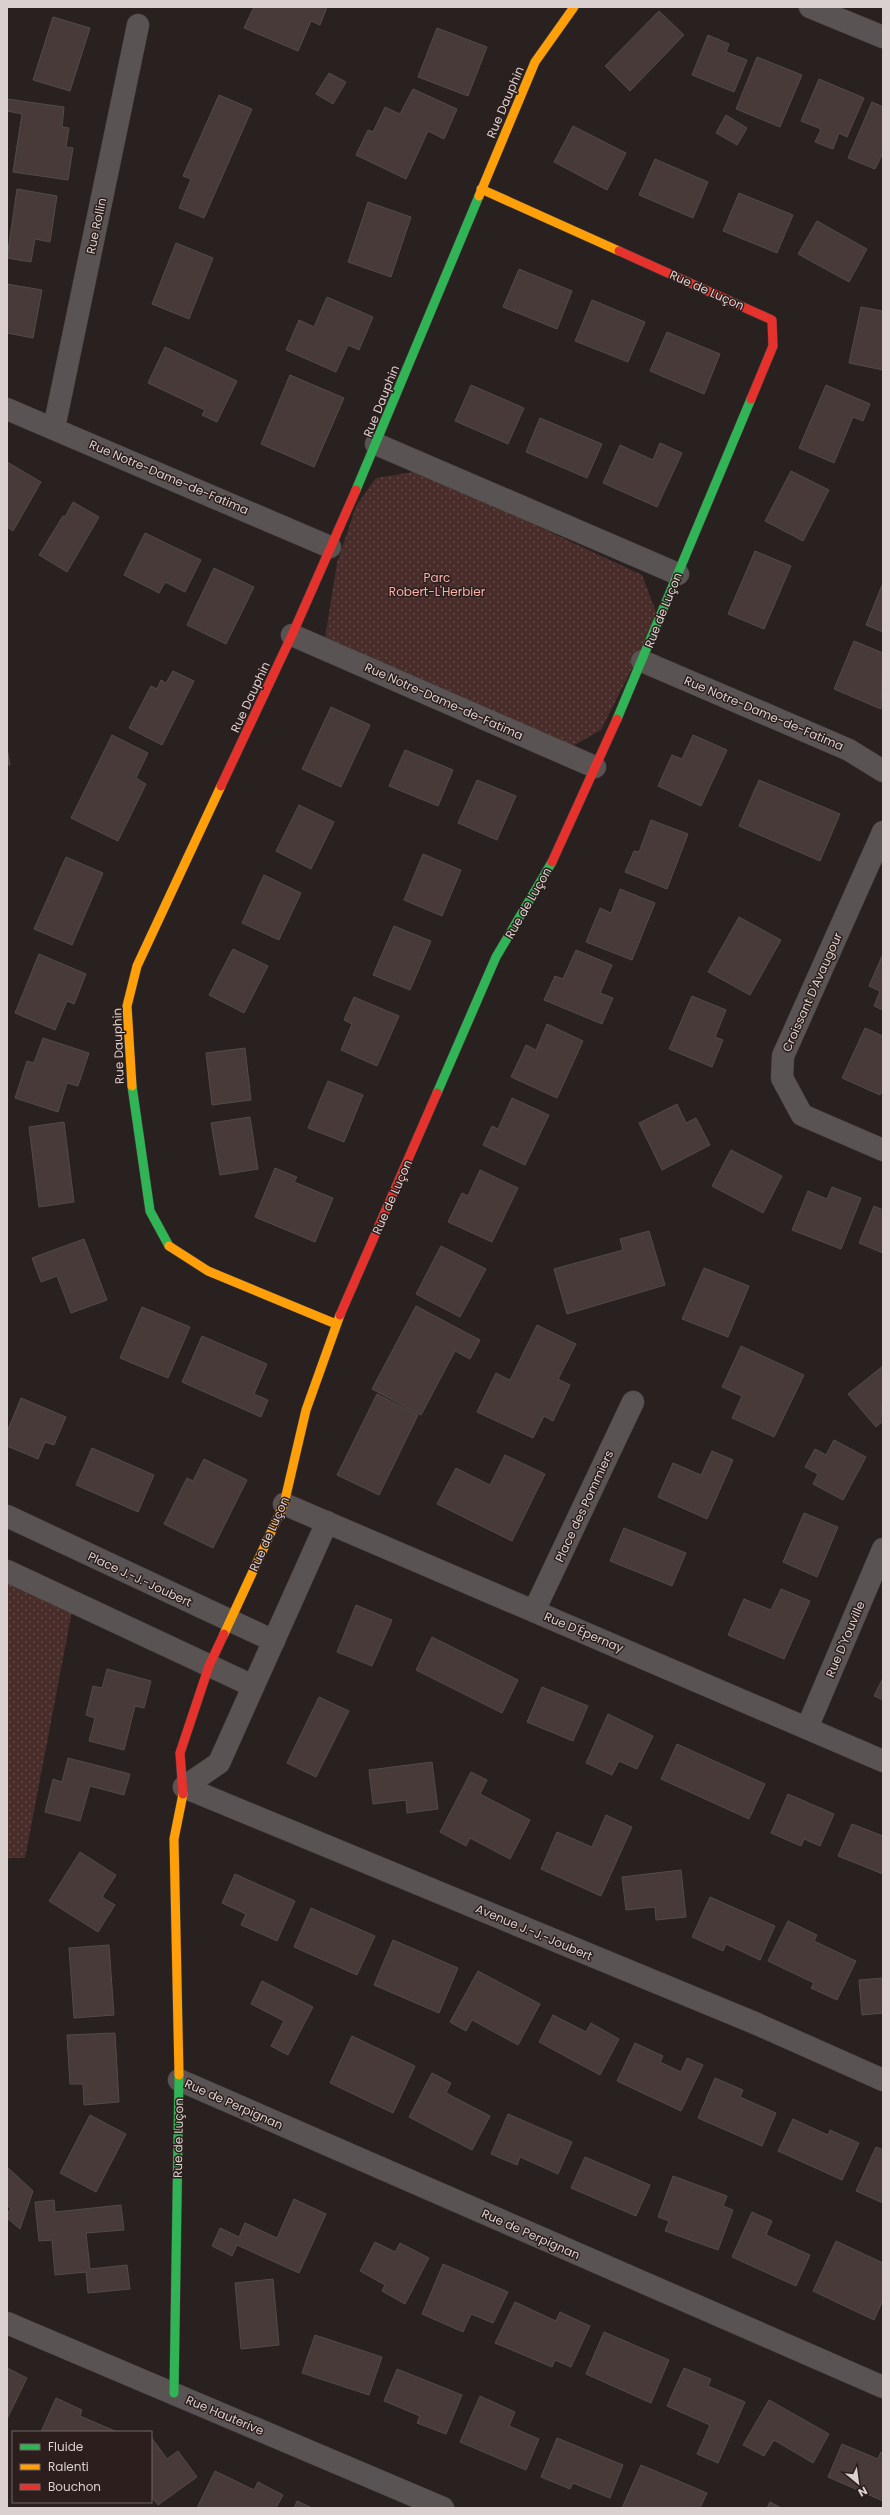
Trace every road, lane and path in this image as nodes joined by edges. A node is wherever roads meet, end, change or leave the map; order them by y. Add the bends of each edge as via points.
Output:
1 (574, 7) edge
2 (810, 7) edge
3 (138, 24) dead end
4 (883, 37) edge
5 (481, 189) junction
6 (7, 409) edge
7 (54, 428) junction
8 (376, 444) junction
9 (330, 547) junction
10 (678, 574) junction
11 (292, 635) junction
12 (642, 661) junction
13 (595, 767) junction
14 (883, 771) edge
15 (883, 832) edge
16 (883, 1150) edge
17 (336, 1324) junction
18 (633, 1402) dead end
19 (284, 1504) junction
20 (7, 1516) edge
21 (327, 1522) junction
22 (883, 1549) edge
23 (7, 1571) edge
24 (534, 1611) junction
25 (229, 1620) junction
26 (274, 1641) junction
27 (209, 1666) junction
28 (253, 1686) junction
29 (807, 1728) junction
30 (883, 1761) edge
31 (184, 1787) junction
32 (179, 2080) junction
33 (883, 2080) edge
34 (7, 2323) edge
35 (883, 2387) edge
36 (174, 2394) junction
37 (443, 2508) edge

1 - 5 street, Rue Dauphin via 535,62
2 - 4 street
3 - 7 street, Rue Rollin
5 - 8 street, Rue Dauphin
5 - 10 street, Rue de Luçon via 772,320 773,346
6 - 7 street, Rue Notre-Dame-de-Fatima
7 - 9 street, Rue Notre-Dame-de-Fatima
8 - 9 street, Rue Dauphin
8 - 10 street
9 - 11 street, Rue Dauphin
10 - 12 street, Rue de Luçon
11 - 13 street, Rue Notre-Dame-de-Fatima
11 - 17 street, Rue Dauphin via 137,966 128,1006 129,1066 150,1211 168,1245 208,1271
12 - 13 street, Rue de Luçon
12 - 14 street, Rue Notre-Dame-de-Fatima via 849,750
13 - 17 street, Rue de Luçon via 559,850 496,957
15 - 16 street, Croissant D'Avaugour via 783,1056 782,1078 802,1115
17 - 19 street, Rue de Luçon via 306,1410
18 - 24 street, Place des Pommiers
19 - 21 street, Rue D'Épernay
19 - 25 street, Rue de Luçon
20 - 25 street, Place J.-J.-Joubert
21 - 24 street, Rue D'Épernay
21 - 26 street
22 - 29 street, Rue D'Youville
23 - 27 street
24 - 29 street, Rue D'Épernay
25 - 26 street, Place J.-J.-Joubert
25 - 27 street, Rue de Luçon
26 - 28 street
27 - 28 street
27 - 31 street, Rue de Luçon via 180,1753
28 - 31 street via 219,1763
29 - 30 street, Rue D'Épernay
31 - 32 street, Rue de Luçon via 174,1839
31 - 33 street, Avenue J.-J.-Joubert via 750,2021
32 - 35 street, Rue de Perpignan
32 - 36 street, Rue de Luçon
34 - 36 street, Rue Hauterive
36 - 37 street, Rue Hauterive

